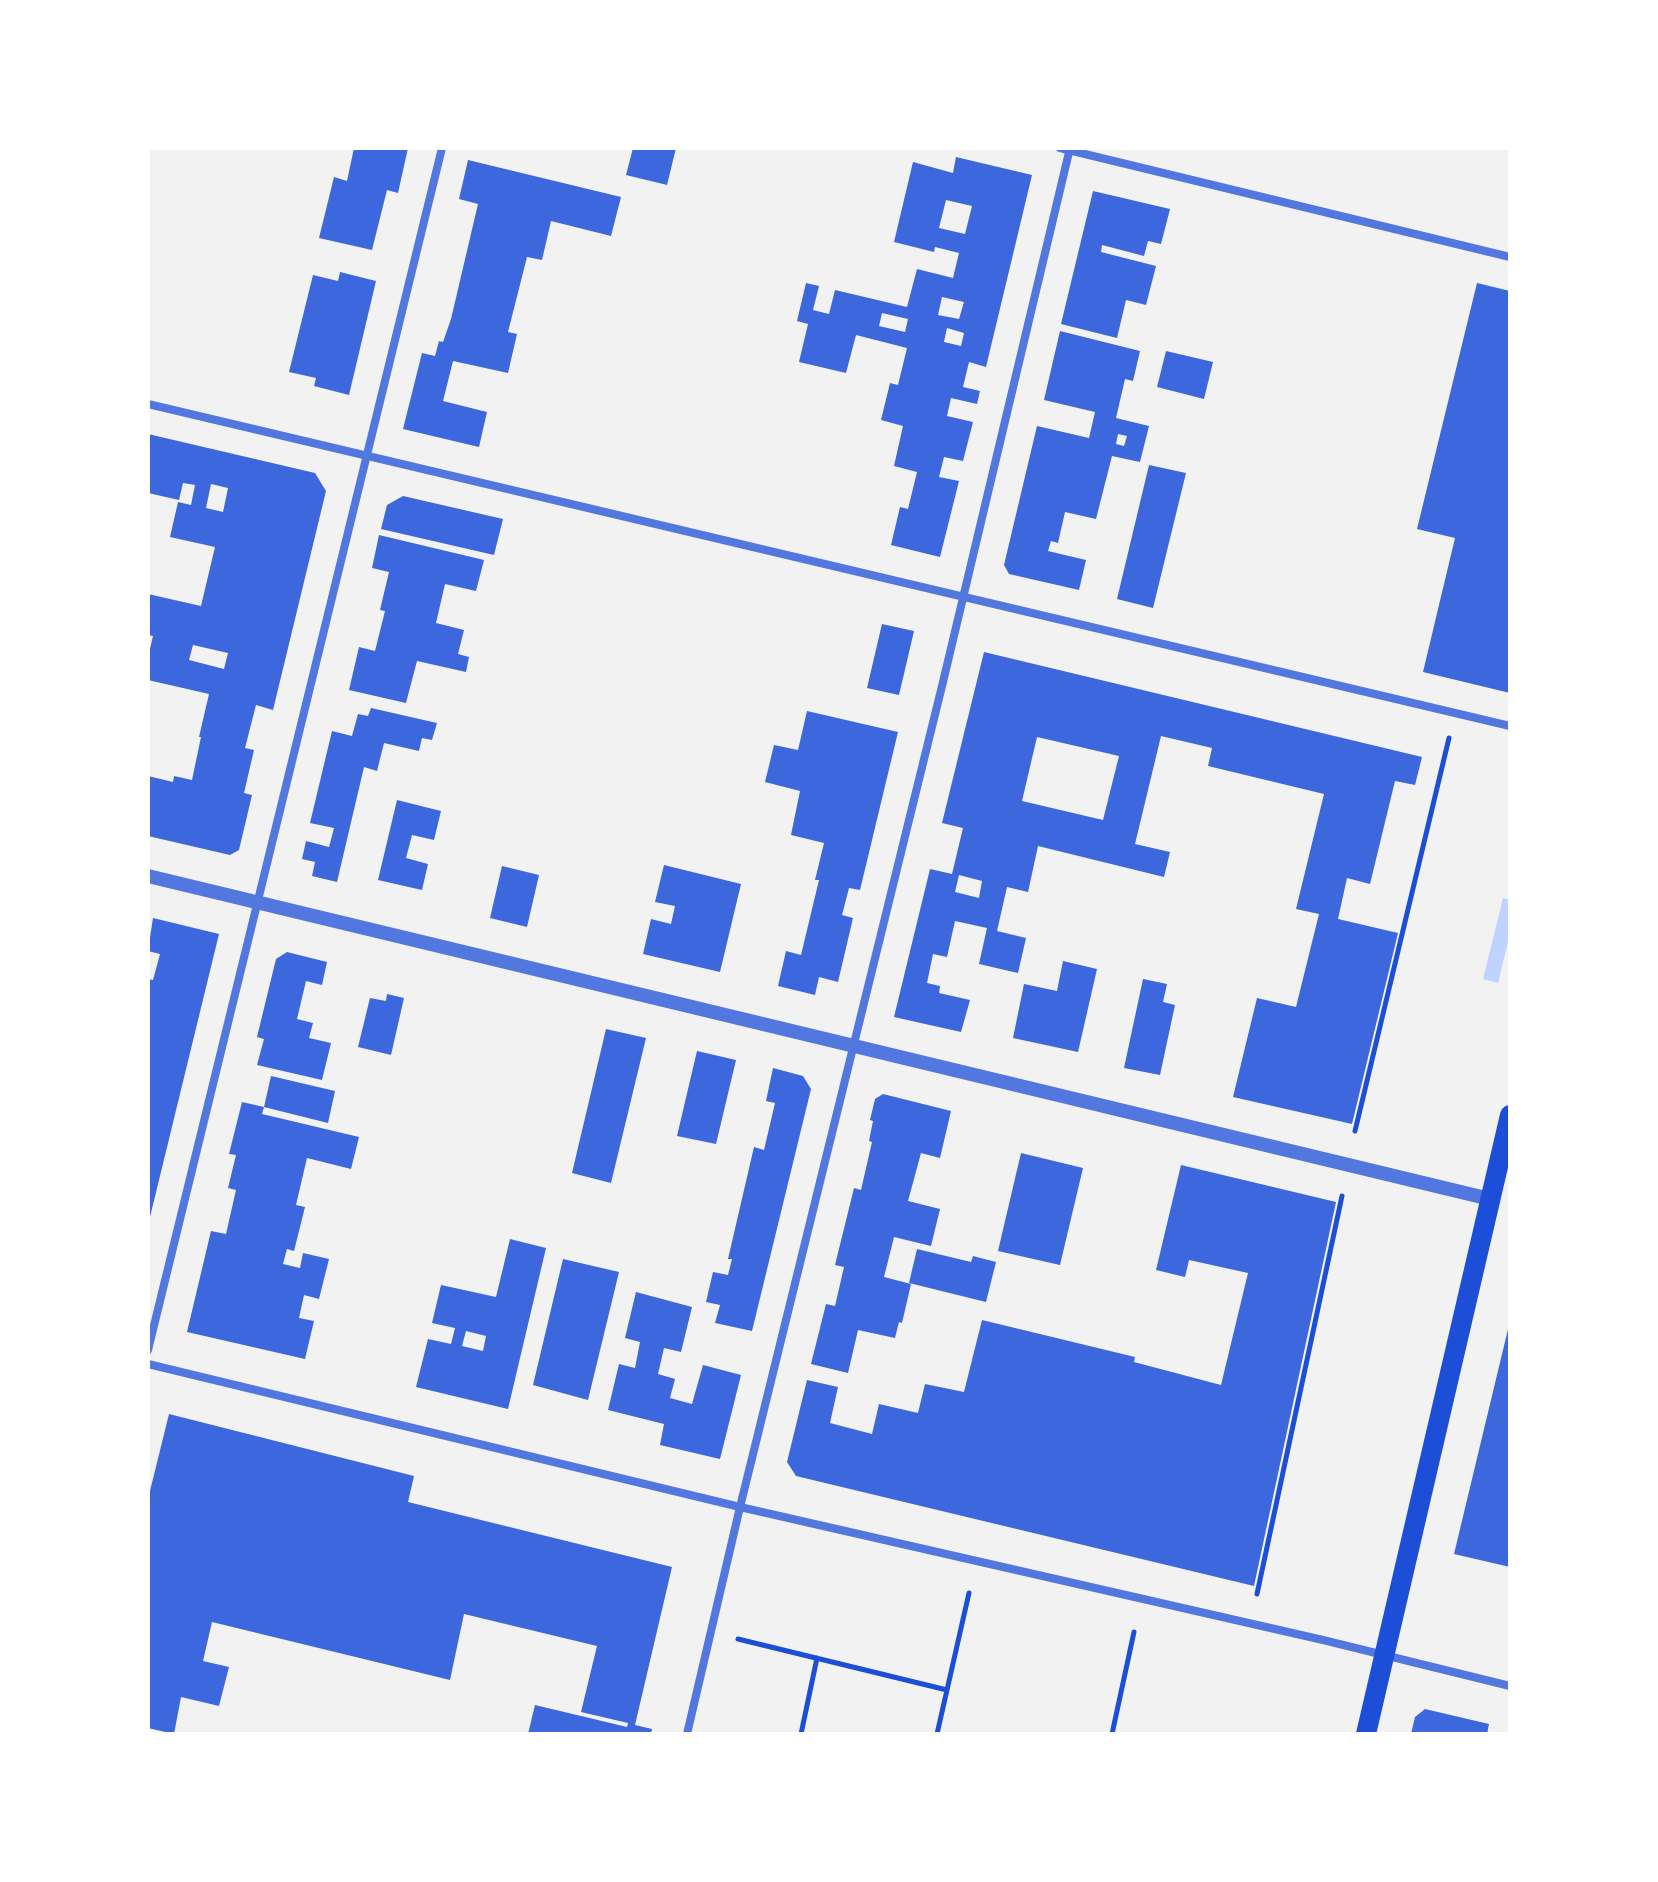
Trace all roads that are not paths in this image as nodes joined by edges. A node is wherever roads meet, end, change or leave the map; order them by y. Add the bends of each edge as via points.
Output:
1 (442, 148) edge
2 (1066, 149) edge
3 (1510, 257) edge
4 (148, 404) edge
5 (366, 454) junction
6 (963, 597) junction
7 (1510, 726) edge
8 (148, 876) edge
9 (257, 901) junction
10 (852, 1046) junction
11 (1510, 1115) edge
12 (1490, 1199) junction
13 (148, 1350) edge
14 (148, 1364) edge
15 (740, 1507) junction
16 (1384, 1655) junction
17 (1510, 1686) edge
18 (687, 1734) edge
19 (1366, 1734) edge

1 - 5 street
2 - 3 street
2 - 6 street
4 - 5 street
5 - 6 street
5 - 9 street
6 - 7 street
6 - 10 street
8 - 9 street
9 - 10 street
9 - 13 street
10 - 12 street
10 - 15 street
11 - 12 main road
12 - 16 main road
14 - 15 street
15 - 16 street
15 - 18 street
16 - 17 street
16 - 19 main road

